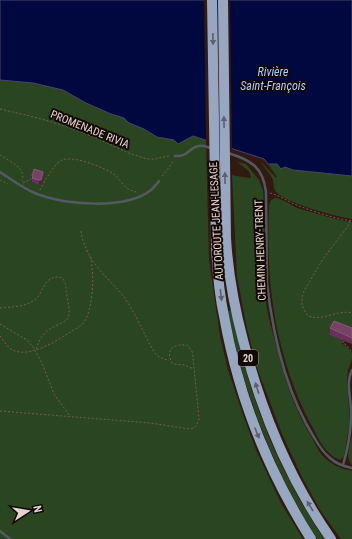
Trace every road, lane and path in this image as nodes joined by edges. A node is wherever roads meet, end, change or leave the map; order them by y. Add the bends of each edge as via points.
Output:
1 (212, 0) edge
2 (223, 0) edge
3 (0, 109) edge
4 (0, 155) edge
5 (175, 156) junction
6 (0, 172) edge
7 (162, 176) dead end
8 (32, 179) edge
9 (159, 181) dead end
10 (19, 185) junction
11 (266, 192) junction
12 (38, 194) junction
13 (142, 195) junction
14 (351, 221) edge
15 (81, 231) dead end
16 (90, 256) junction
17 (0, 308) edge
18 (352, 313) edge
19 (0, 324) edge
20 (0, 336) edge
21 (344, 341) edge
22 (36, 350) junction
23 (352, 352) edge
24 (170, 360) junction
25 (194, 369) junction
26 (352, 370) edge
27 (0, 411) edge
28 (70, 416) junction
29 (343, 465) junction
30 (352, 468) edge
31 (0, 531) edge
32 (10, 539) edge
33 (311, 539) edge
34 (331, 539) edge

1 -> 33 highway, AUTOROUTE JEAN-LESAGE / 20 via 216,231 224,317 233,361 250,414 285,494
34 -> 2 highway, AUTOROUTE JEAN-LESAGE / 20 via 304,497 282,454 250,368 237,314 226,238
3 - 5 path, PROMENADE RIVIA via 60,124 148,159
4 - 10 path via 22,172
5 - 7 path
5 - 11 lane, CHEMIN HENRY-TRENT via 184,156 200,146 239,156 258,168
6 - 10 lane
8 - 10 path
9 - 13 lane
10 - 12 lane
11 - 14 path via 310,210
11 - 29 lane, CHEMIN HENRY-TRENT via 267,284 284,366 309,430 329,458
12 - 13 lane via 76,203 122,201
12 - 13 path via 54,168 66,159 78,160 105,169 128,189
14 - 18 path via 323,259 304,291 302,305 307,315 315,318
15 - 16 path via 83,243
16 - 22 path via 92,290 90,307 84,322 61,339
16 - 24 path via 125,298 154,352
17 - 22 path via 35,301 48,281 56,277 63,278 68,318 47,331
19 - 22 path via 27,340
20 - 22 path via 18,352
21 - 23 path
22 - 28 path via 54,394
24 - 25 path via 174,364
24 - 25 path via 171,348 187,345 192,351
25 - 28 path via 199,420 194,429
26 - 29 lane via 348,387 351,430
27 - 28 path
29 - 30 lane, CHEMIN HENRY-TRENT
31 - 32 lane

